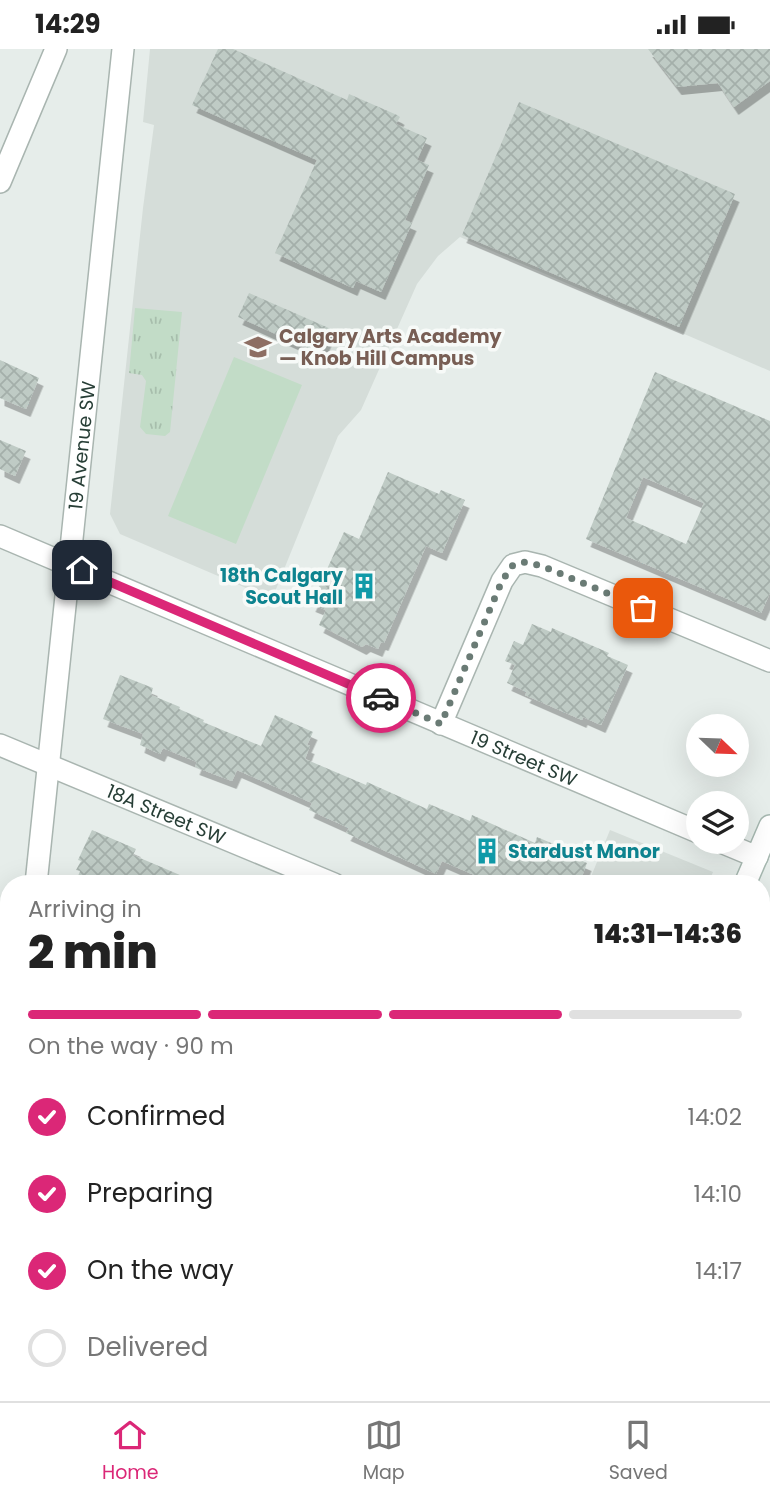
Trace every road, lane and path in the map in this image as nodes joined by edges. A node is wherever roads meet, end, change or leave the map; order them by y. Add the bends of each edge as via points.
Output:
1 (56, 49) edge
2 (123, 49) edge
3 (0, 182) edge
4 (0, 536) edge
5 (69, 564) junction
6 (770, 661) edge
7 (441, 724) junction
8 (0, 745) edge
9 (48, 765) junction
10 (770, 826) edge
11 (686, 827) edge
12 (749, 854) edge
13 (757, 857) junction
14 (37, 875) edge
15 (312, 875) edge
16 (749, 875) edge

1 - 3 street
2 - 5 street, 19 Avenue SW
4 - 5 street, 19 Street SW
5 - 7 street, 19 Street SW
5 - 9 street, 19 Avenue SW
6 - 7 street via 525,562 513,565 502,581
7 - 11 street, 19 Street SW
8 - 9 street, 18A Street SW
9 - 14 street, 19 Avenue SW
9 - 15 street, 18A Street SW
10 - 13 street
12 - 13 street
13 - 16 street

